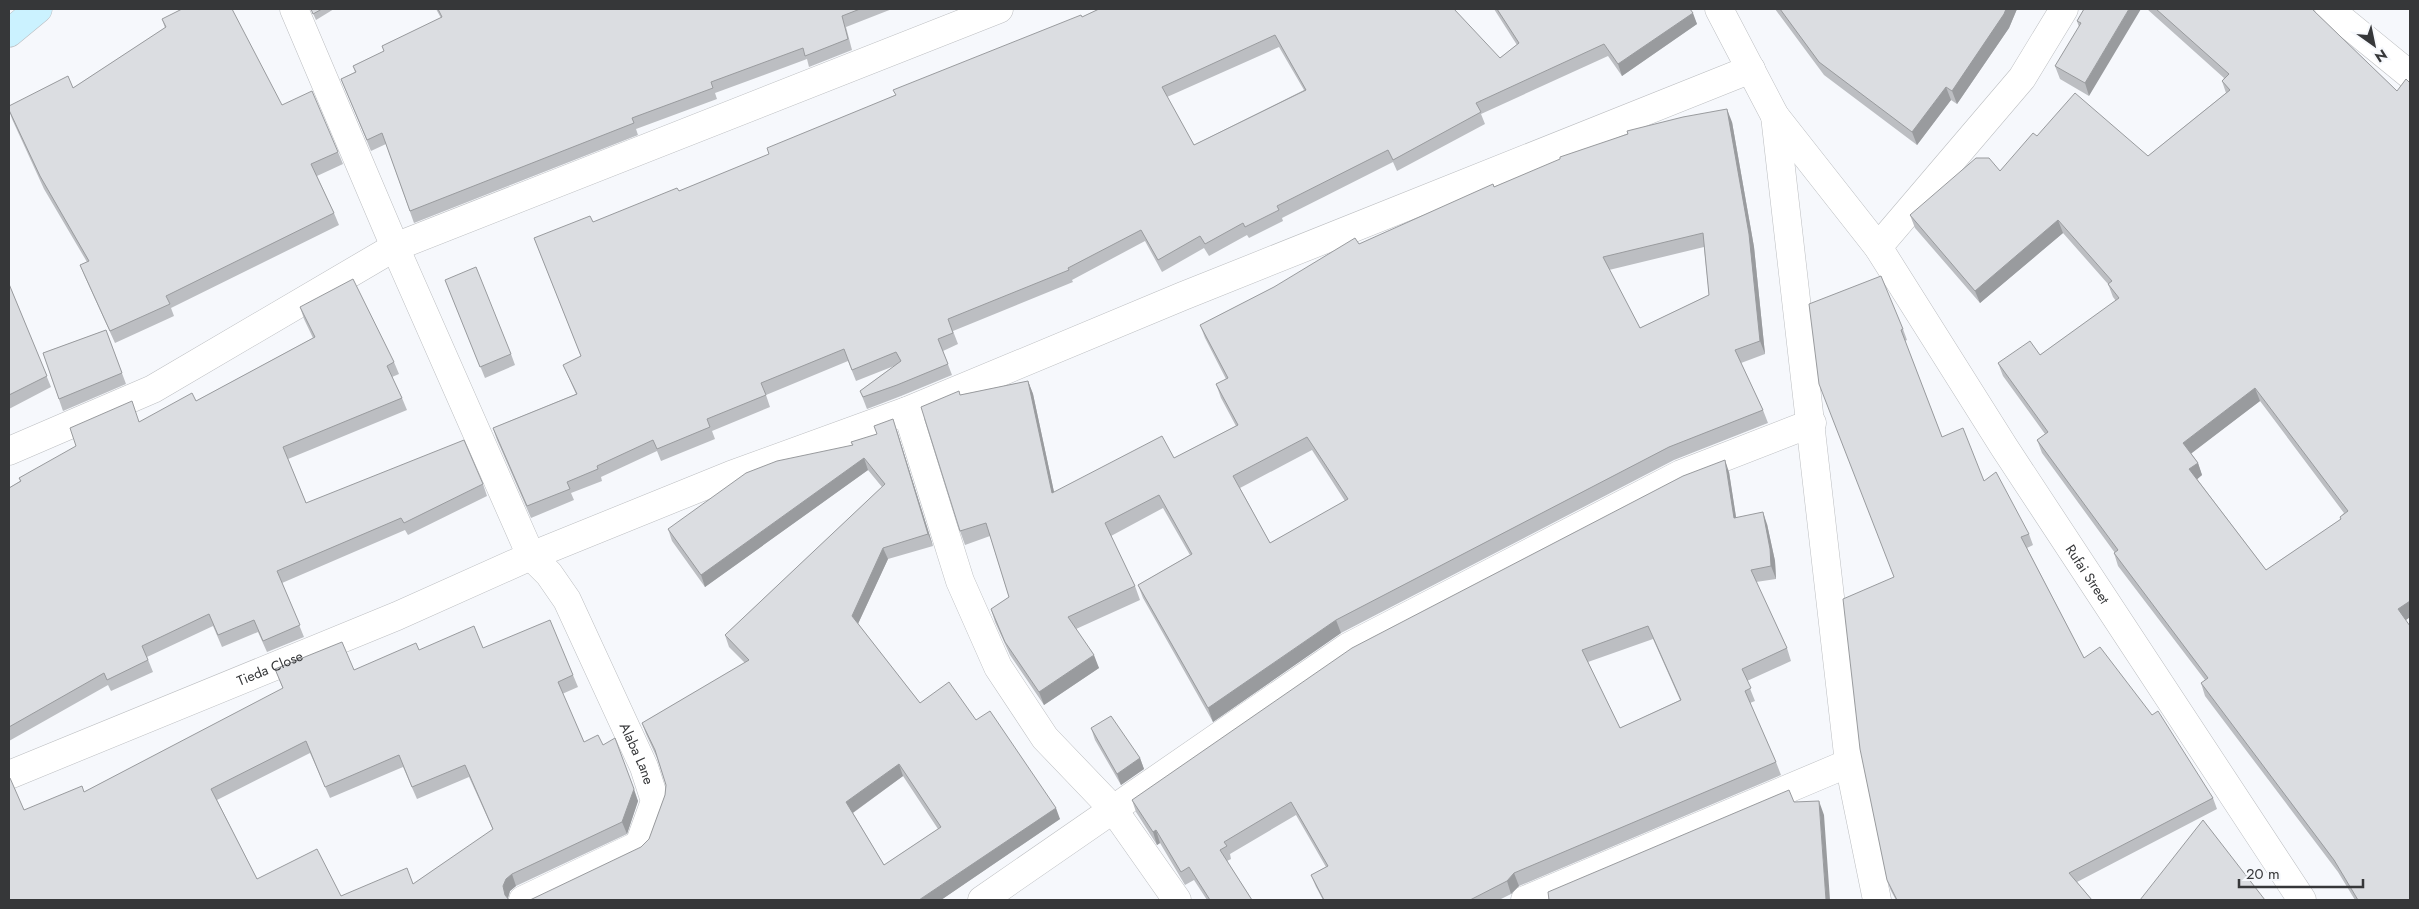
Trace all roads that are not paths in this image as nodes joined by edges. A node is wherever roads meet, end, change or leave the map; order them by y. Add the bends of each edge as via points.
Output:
1 (38, 9) edge
2 (294, 9) edge
3 (999, 9) edge
4 (1719, 9) edge
5 (2064, 9) edge
6 (2329, 9) edge
7 (9, 32) edge
8 (1751, 69) junction
9 (2410, 75) edge
10 (1776, 116) junction
11 (395, 247) junction
12 (1878, 247) junction
13 (907, 411) junction
14 (1812, 423) junction
15 (9, 451) edge
16 (531, 556) junction
17 (1849, 763) junction
18 (9, 775) edge
19 (1113, 809) junction
20 (523, 900) edge
21 (982, 900) edge
22 (1177, 900) edge
23 (1525, 900) edge
24 (1877, 900) edge
25 (2302, 900) edge

1 - 7 main road
2 - 11 street
3 - 11 street
4 - 8 street
5 - 12 street via 2022,78
6 - 9 street
8 - 10 street
8 - 13 street, Tieda Close via 1183,296
10 - 12 street, Rufai Street
10 - 14 street
11 - 15 street via 153,389
11 - 16 street
12 - 25 street, Rufai Street via 2004,447
13 - 16 street, Tieda Close via 731,475
13 - 19 street via 960,581 998,666 1046,738
14 - 17 street
14 - 19 street via 1682,474 1348,647
16 - 18 street, Tieda Close via 397,616
16 - 20 street, Alaba Lane via 549,574 566,600 644,767 654,800 639,845
17 - 23 street
17 - 24 street
19 - 21 street
19 - 22 street

